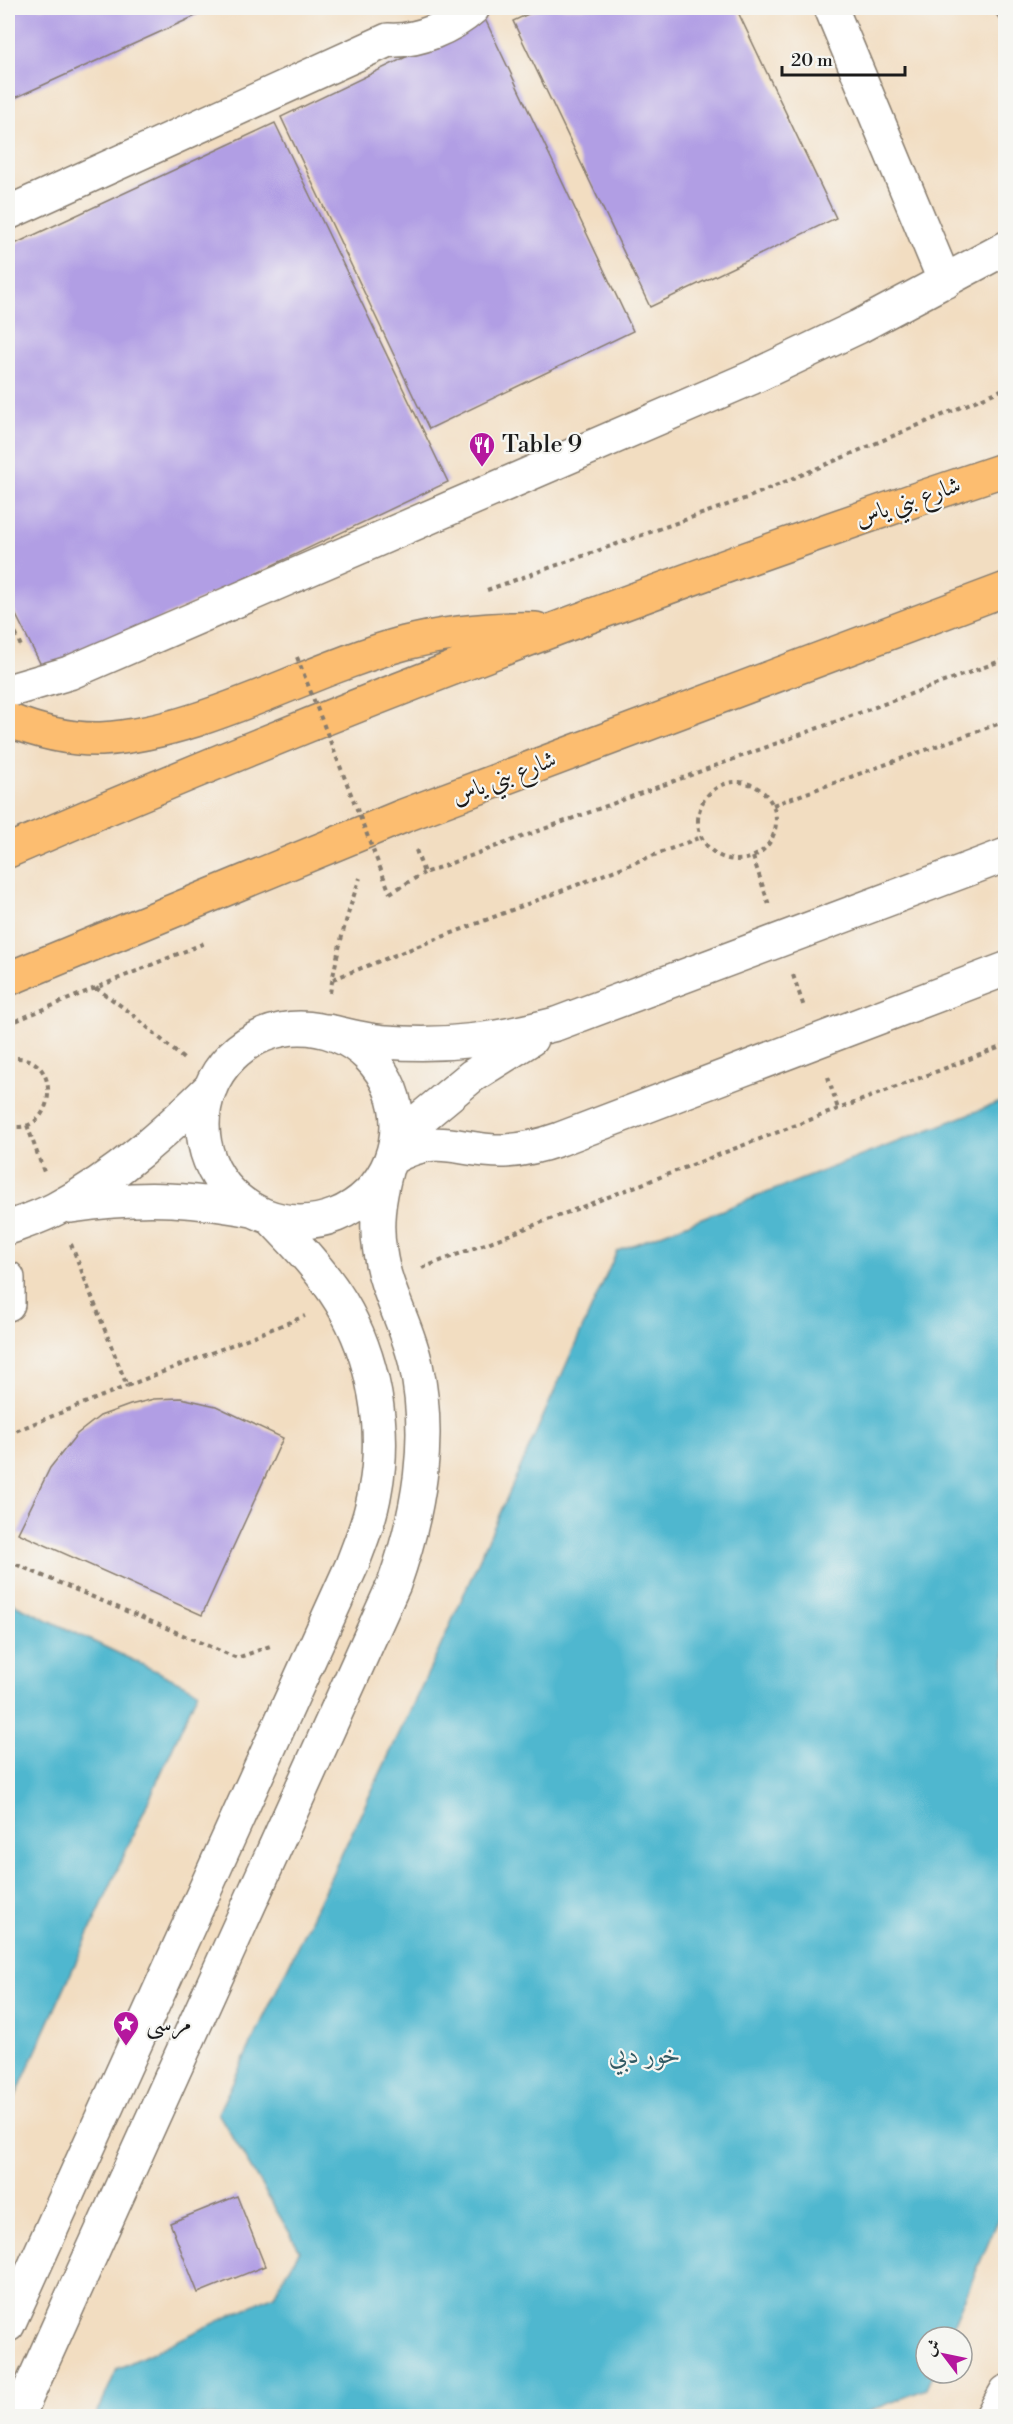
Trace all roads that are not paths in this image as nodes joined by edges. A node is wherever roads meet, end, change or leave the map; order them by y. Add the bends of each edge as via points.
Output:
1 (430, 8) edge
2 (472, 8) edge
3 (831, 8) edge
4 (388, 40) junction
5 (8, 213) edge
6 (1005, 248) edge
7 (945, 282) junction
8 (1005, 469) edge
9 (1005, 589) edge
10 (556, 629) junction
11 (8, 691) edge
12 (8, 720) edge
13 (8, 851) edge
14 (1005, 855) edge
15 (1005, 969) edge
16 (8, 979) edge
17 (556, 1024) junction
18 (327, 1031) junction
19 (211, 1087) junction
20 (391, 1156) junction
21 (58, 1208) junction
22 (262, 1214) junction
23 (8, 1228) edge
24 (8, 1278) edge
25 (8, 1304) edge
26 (72, 2182) junction
27 (117, 2200) junction
28 (8, 2325) edge
29 (1005, 2392) edge
30 (18, 2416) edge
31 (992, 2416) edge

1 - 4 street via 404,23
2 - 4 street via 423,36
3 - 7 street
4 - 5 street
6 - 7 street
7 - 11 street via 741,383 69,673
8 - 10 main road, شارع بني ياس via 864,516
9 - 16 main road, شارع بني ياس via 403,816
10 - 12 main road via 505,628 404,643 144,735 99,739 52,734
10 - 13 main road, شارع بني ياس via 237,754
14 - 17 street
15 - 20 street via 534,1147 506,1151 431,1143
17 - 18 street via 500,1038 442,1044 384,1042
17 - 20 street via 472,1076
18 - 19 street via 300,1028 272,1032 247,1044 226,1063
18 - 20 street via 353,1043 374,1061 389,1084 396,1111
19 - 21 street via 139,1154
19 - 22 street via 204,1114 205,1143 214,1170 231,1193
20 - 22 street via 370,1193 348,1209 323,1219 297,1222
20 - 27 street via 379,1198 380,1254 416,1365 422,1409 419,1498 409,1542 394,1584
21 - 22 street via 156,1198 205,1202
21 - 23 street
22 - 26 street via 296,1245 341,1302 358,1337 371,1374 377,1413 380,1452 375,1491 366,1529
24 - 25 street
26 - 27 street
26 - 28 street
27 - 30 street
29 - 31 street

